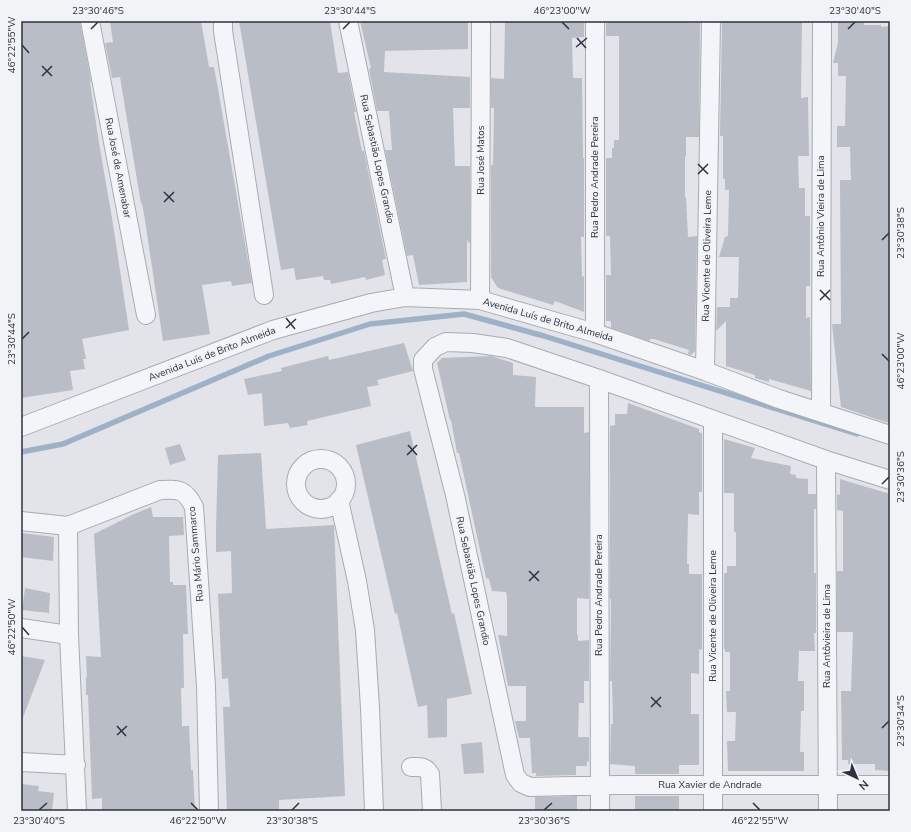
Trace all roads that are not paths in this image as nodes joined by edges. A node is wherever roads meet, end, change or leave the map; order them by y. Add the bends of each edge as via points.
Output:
1 (90, 21) edge
2 (223, 21) edge
3 (348, 21) edge
4 (481, 21) edge
5 (595, 21) edge
6 (711, 21) edge
7 (822, 21) edge
8 (264, 295) dead end
9 (405, 296) junction
10 (480, 300) junction
11 (146, 315) dead end
12 (595, 333) junction
13 (705, 371) junction
14 (598, 379) junction
15 (821, 412) junction
16 (713, 421) junction
17 (21, 427) edge
18 (890, 435) edge
19 (826, 460) junction
20 (890, 480) edge
21 (339, 500) dead end
22 (21, 521) edge
23 (68, 526) junction
24 (21, 628) edge
25 (69, 635) junction
26 (21, 762) edge
27 (76, 765) junction
28 (411, 768) dead end
29 (713, 785) junction
30 (828, 785) junction
31 (890, 785) edge
32 (599, 786) junction
33 (530, 787) joint
34 (77, 811) edge
35 (209, 811) edge
36 (374, 811) edge
37 (432, 811) edge
38 (600, 811) edge
39 (713, 811) edge
40 (828, 811) edge

1 - 11 street, Rua José de Amenabar
2 - 8 street
3 - 9 street, Rua Sebastião Lopes Grandio
4 - 10 street, Rua José Matos
5 - 12 street, Rua Pedro Andrade Pereira
6 - 13 street, Rua Vicente de Oliveira Leme
7 - 15 street, Rua Antônio Vieira de Lima
9 - 10 street, Avenida Luís de Brito Almeida
9 - 17 street, Avenida Luís de Brito Almeida via 273,330
10 - 12 street, Avenida Luís de Brito Almeida
12 - 13 street, Avenida Luís de Brito Almeida
13 - 15 street, Avenida Luís de Brito Almeida
14 - 16 street
14 - 32 street, Rua Pedro Andrade Pereira
14 - 33 street, Rua Sebastião Lopes Grandio via 507,348 473,343 446,342 435,347 423,360 422,369 455,495 515,775 521,783
15 - 18 street, Avenida Luís de Brito Almeida
16 - 19 street
16 - 29 street, Rua Vicente de Oliveira Leme
19 - 20 street
19 - 30 street, Rua Antôvieira de Lima
21 - 36 street via 365,630
22 - 23 street
23 - 25 street
23 - 35 street, Rua Mário Sammarco via 160,490 175,489 184,492 190,498 194,507 206,686
24 - 25 street
25 - 27 street
26 - 27 street
27 - 34 street
28 - 37 street via 422,767 430,774
29 - 30 street, Rua Xavier de Andrade
29 - 32 street, Rua Xavier de Andrade
29 - 39 street, Rua Vicente de Oliveira Leme
30 - 31 street, Rua Xavier de Andrade
30 - 40 street, Rua Antôvieira de Lima
32 - 33 street, Rua Xavier de Andrade
32 - 38 street, Rua Pedro Andrade Pereira

